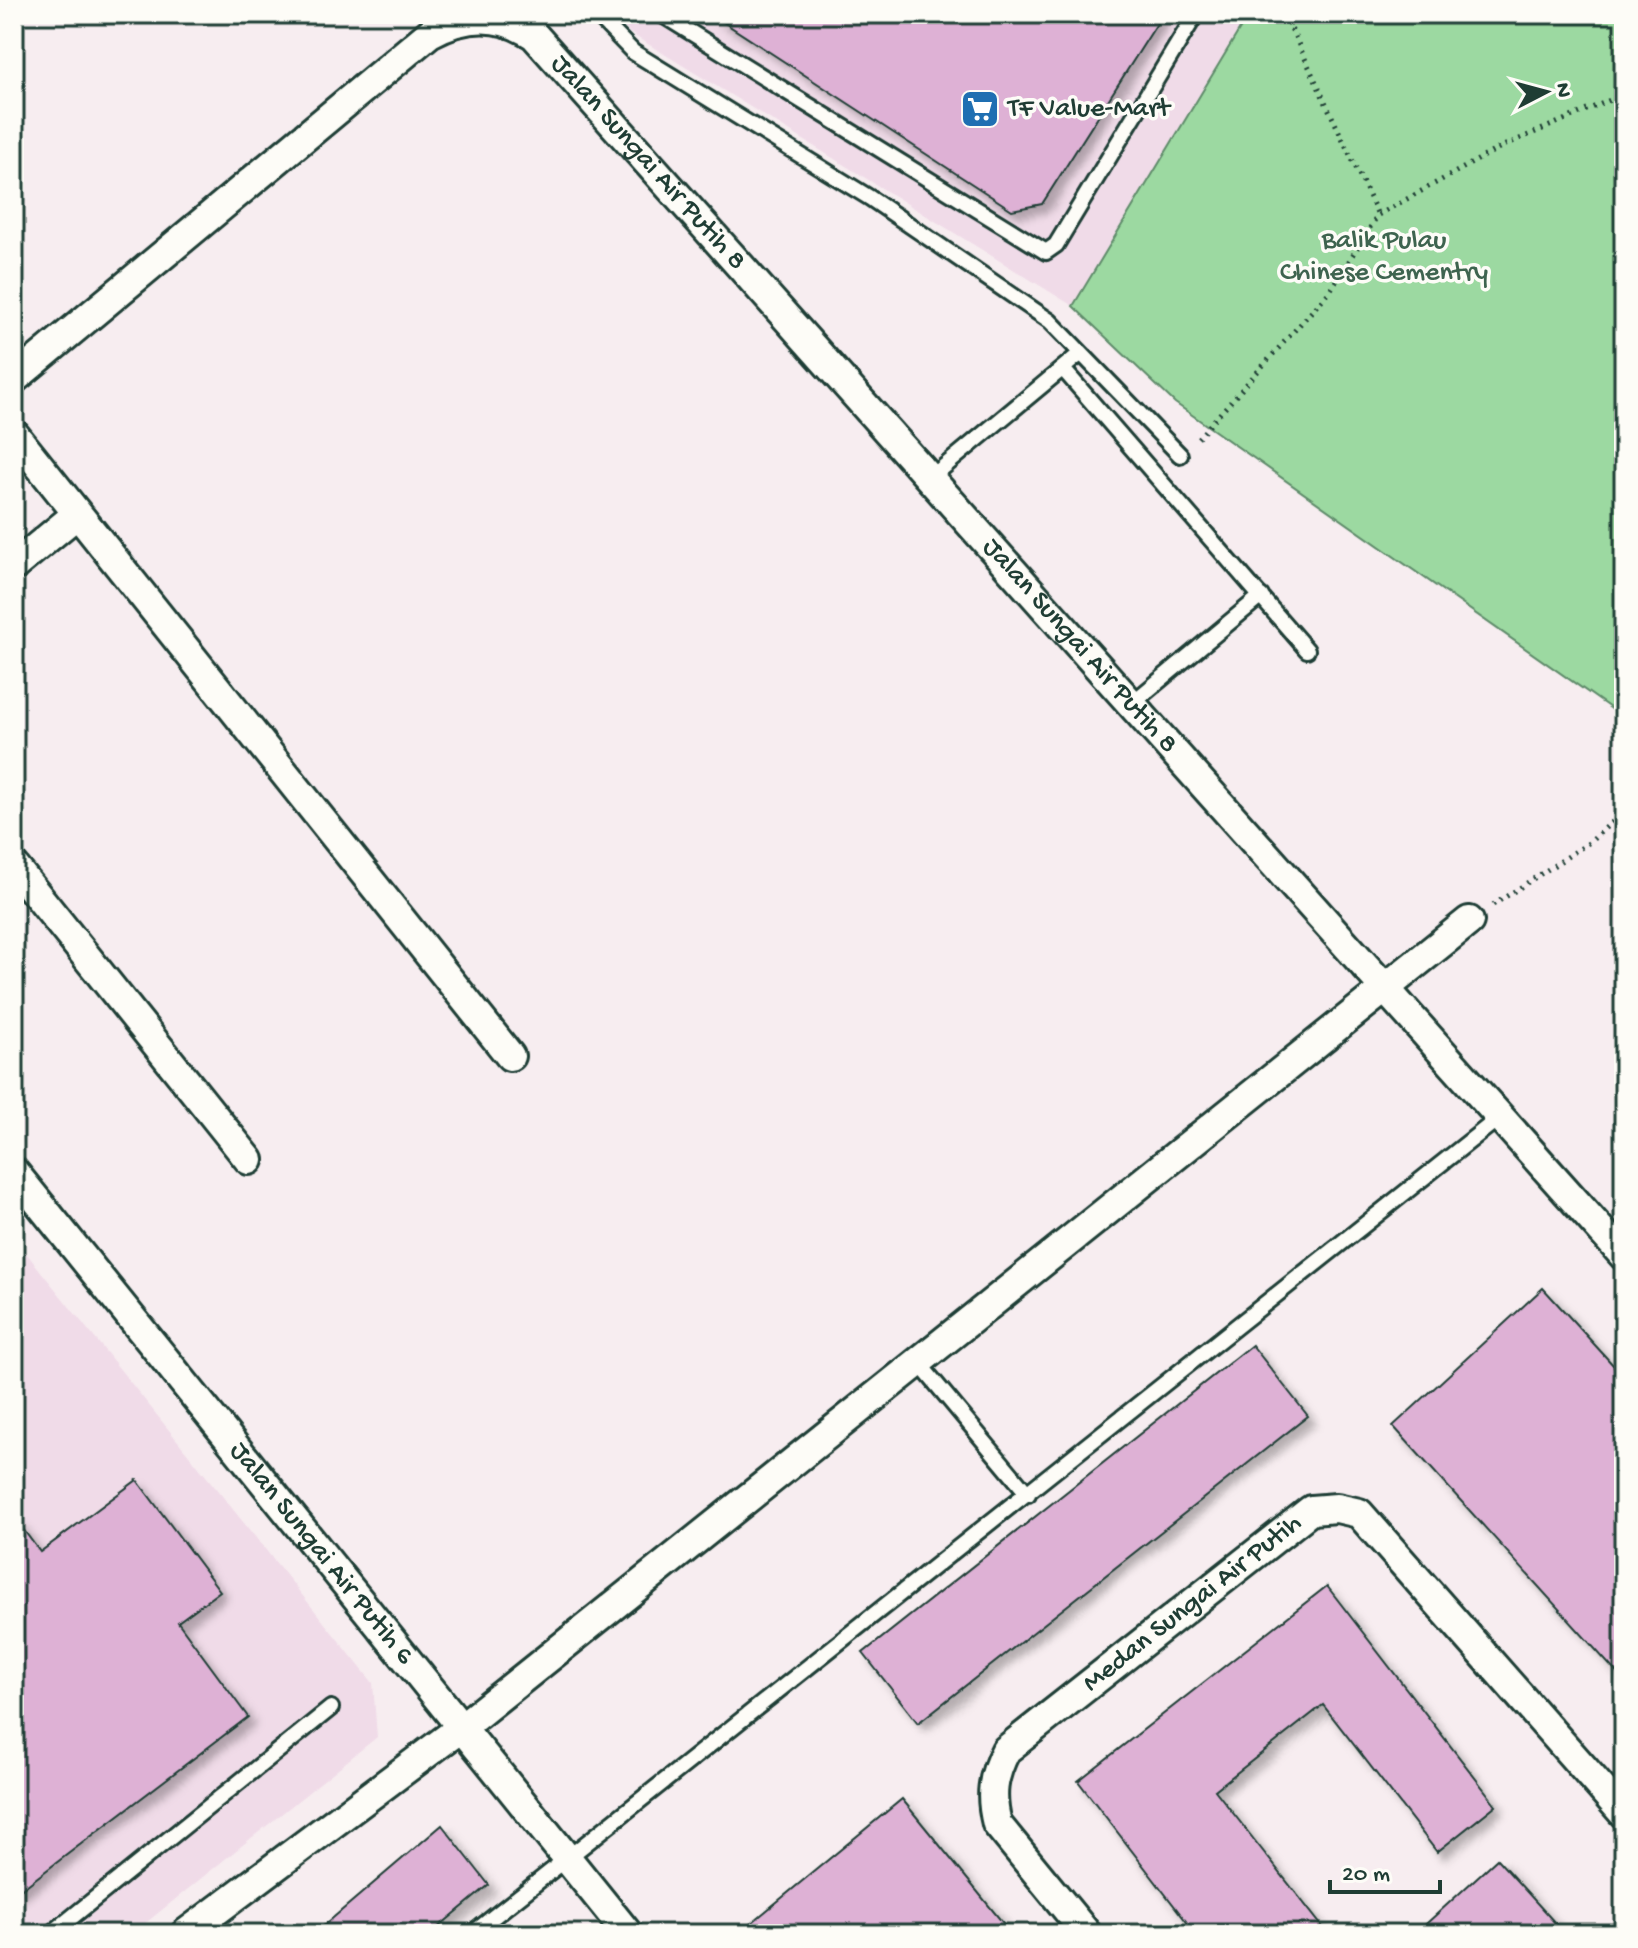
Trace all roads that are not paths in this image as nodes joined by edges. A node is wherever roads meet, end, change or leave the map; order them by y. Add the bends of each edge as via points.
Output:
1 (596, 14) edge
2 (661, 14) edge
3 (1196, 14) edge
4 (1081, 353) junction
5 (1063, 369) junction
6 (14, 379) edge
7 (14, 434) edge
8 (1180, 455) road end
9 (928, 480) junction
10 (77, 514) junction
11 (14, 566) edge
12 (1261, 596) junction
13 (1307, 650) dead end
14 (1130, 705) junction
15 (14, 866) edge
16 (1469, 921) road end
17 (1384, 989) junction
18 (510, 1056) dead end
19 (1500, 1117) junction
20 (249, 1160) dead end
21 (14, 1172) edge
22 (1622, 1248) edge
23 (918, 1362) junction
24 (1028, 1494) junction
25 (331, 1708) dead end
26 (462, 1727) junction
27 (1624, 1814) edge
28 (569, 1860) junction
29 (51, 1934) edge
30 (185, 1934) edge
31 (472, 1934) edge
32 (628, 1934) edge
33 (1087, 1934) edge

1 - 4 lane via 633,52 947,247 1050,321
2 - 3 lane via 1046,252 1056,245
4 - 5 lane
4 - 8 lane
5 - 9 lane
5 - 12 lane
6 - 9 street, Jalan Sungai Air Putih 8 via 430,33 483,17 507,20 534,35
7 - 10 street
9 - 14 street, Jalan Sungai Air Putih 8
10 - 11 street
10 - 18 street
12 - 13 lane
12 - 14 lane
14 - 17 street, Jalan Sungai Air Putih 8
15 - 20 street
16 - 17 street
17 - 19 street, Jalan Sungai Air Putih 8
17 - 23 street
19 - 22 street, Jalan Sungai Air Putih 8
19 - 24 lane
21 - 26 street, Jalan Sungai Air Putih 6
23 - 24 lane
23 - 26 street
24 - 28 lane
25 - 29 lane
26 - 28 street, Jalan Sungai Air Putih 6
26 - 30 street
27 - 33 street, Medan Sungai Air Putih via 1359,1513 1311,1510 1006,1750 994,1774 997,1824
28 - 31 lane
28 - 32 street, Jalan Sungai Air Putih 6

